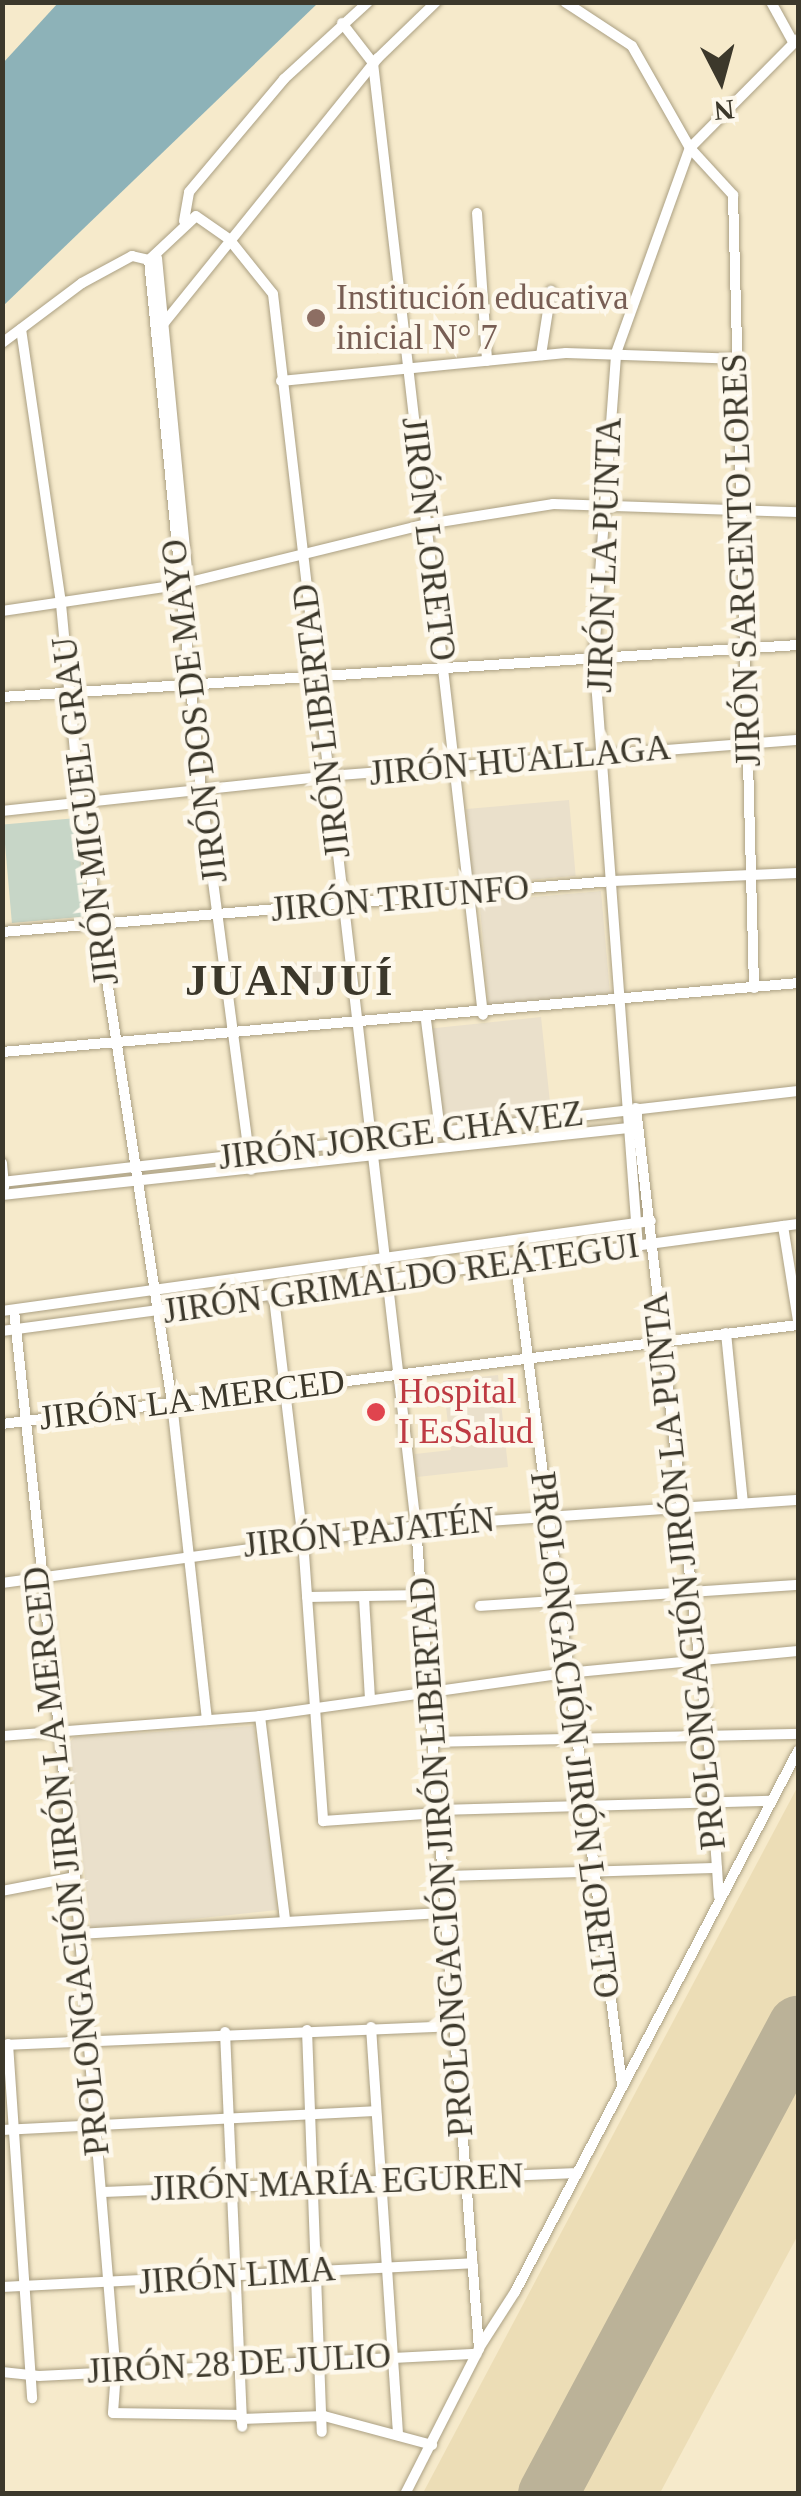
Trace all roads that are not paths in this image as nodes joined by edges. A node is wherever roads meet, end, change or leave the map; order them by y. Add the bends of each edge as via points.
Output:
1 (368, 2) edge
2 (436, 2) edge
3 (566, 2) edge
4 (771, 2) edge
5 (342, 24) junction
6 (796, 41) edge
7 (374, 63) junction
8 (690, 148) junction
9 (476, 212) dead end
10 (184, 221) junction
11 (229, 238) junction
12 (153, 259) junction
13 (551, 291) dead end
14 (159, 328) junction
15 (21, 329) junction
16 (2, 343) edge
17 (616, 353) junction
18 (541, 355) junction
19 (734, 359) junction
20 (487, 361) junction
21 (406, 371) junction
22 (281, 381) junction
23 (601, 504) junction
24 (740, 512) junction
25 (798, 512) edge
26 (427, 524) junction
27 (302, 554) junction
28 (183, 583) junction
29 (62, 604) junction
30 (2, 611) edge
31 (798, 645) edge
32 (744, 648) junction
33 (594, 655) junction
34 (445, 666) junction
35 (316, 678) junction
36 (189, 687) junction
37 (68, 694) junction
38 (2, 697) edge
39 (798, 740) edge
40 (750, 744) junction
41 (603, 754) junction
42 (455, 766) junction
43 (328, 776) junction
44 (201, 790) junction
45 (80, 805) junction
46 (2, 811) edge
47 (798, 873) edge
48 (749, 876) junction
49 (612, 880) junction
50 (469, 891) junction
51 (344, 904) junction
52 (219, 916) junction
53 (97, 924) junction
54 (2, 932) edge
55 (798, 983) edge
56 (754, 988) junction
57 (618, 1002) junction
58 (483, 1015) junction
59 (426, 1020) junction
60 (358, 1023) junction
61 (235, 1035) junction
62 (116, 1046) junction
63 (2, 1052) edge
64 (798, 1091) edge
65 (631, 1109) junction
66 (639, 1126) junction
67 (625, 1128) junction
68 (440, 1131) junction
69 (368, 1143) junction
70 (249, 1154) junction
71 (370, 1157) junction
72 (2, 1164) edge
73 (133, 1166) junction
74 (252, 1170) junction
75 (3, 1182) edge
76 (136, 1184) junction
77 (4, 1195) edge
78 (650, 1220) junction
79 (633, 1223) junction
80 (798, 1224) edge
81 (784, 1226) junction
82 (644, 1247) junction
83 (382, 1260) junction
84 (516, 1265) junction
85 (385, 1283) junction
86 (154, 1293) junction
87 (274, 1298) junction
88 (8, 1310) edge
89 (158, 1312) junction
90 (798, 1323) edge
91 (9, 1330) edge
92 (726, 1333) junction
93 (659, 1342) junction
94 (525, 1360) junction
95 (397, 1375) junction
96 (285, 1387) junction
97 (172, 1404) junction
98 (22, 1422) junction
99 (2, 1424) edge
100 (798, 1500) edge
101 (744, 1504) junction
102 (679, 1508) junction
103 (546, 1514) junction
104 (416, 1526) junction
105 (303, 1540) junction
106 (189, 1554) junction
107 (38, 1576) junction
108 (2, 1583) edge
109 (798, 1585) edge
110 (688, 1592) junction
111 (424, 1595) junction
112 (307, 1597) junction
113 (364, 1598) junction
114 (557, 1598) junction
115 (480, 1606) dead end
116 (798, 1651) edge
117 (700, 1658) junction
118 (566, 1673) junction
119 (430, 1693) junction
120 (370, 1698) junction
121 (314, 1708) junction
122 (260, 1716) junction
123 (207, 1720) junction
124 (60, 1728) junction
125 (708, 1733) junction
126 (798, 1734) edge
127 (2, 1736) edge
128 (576, 1738) junction
129 (434, 1742) junction
130 (798, 1751) edge
131 (712, 1802) junction
132 (771, 1802) junction
133 (586, 1806) junction
134 (439, 1811) junction
135 (717, 1868) junction
136 (592, 1873) junction
137 (443, 1876) junction
138 (75, 1877) junction
139 (2, 1891) edge
140 (719, 1897) junction
141 (445, 1913) junction
142 (285, 1919) junction
143 (78, 1934) junction
144 (453, 2026) junction
145 (371, 2027) junction
146 (307, 2030) junction
147 (225, 2032) junction
148 (86, 2040) junction
149 (5, 2045) edge
150 (622, 2085) junction
151 (375, 2111) junction
152 (312, 2115) junction
153 (231, 2116) junction
154 (95, 2126) junction
155 (6, 2130) edge
156 (573, 2173) junction
157 (466, 2180) junction
158 (382, 2182) junction
159 (316, 2184) junction
160 (232, 2188) junction
161 (102, 2192) junction
162 (17, 2195) junction
163 (2, 2196) edge
164 (472, 2263) junction
165 (387, 2266) junction
166 (318, 2271) junction
167 (235, 2275) junction
168 (106, 2284) junction
169 (23, 2286) junction
170 (2, 2287) edge
171 (478, 2351) junction
172 (394, 2355) junction
173 (321, 2359) junction
174 (239, 2364) junction
175 (2, 2372) edge
176 (116, 2372) junction
177 (31, 2374) junction
178 (32, 2398) dead end
179 (324, 2416) junction
180 (241, 2420) junction
181 (322, 2432) dead end
182 (398, 2432) junction
183 (432, 2445) junction
184 (405, 2494) edge

1 - 5 street
2 - 7 street
3 - 8 street, JIRÓN SARGENTO LORES via 632,46
4 - 6 street
5 - 7 street
5 - 10 street via 284,80 189,192
6 - 8 street, JIRÓN LA PUNTA
7 - 11 street
7 - 21 street, JIRÓN LORETO
8 - 17 street, JIRÓN LA PUNTA
8 - 19 street, JIRÓN SARGENTO LORES via 734,195
9 - 20 street
10 - 11 street, JIRÓN LIBERTAD via 196,216
10 - 12 street
11 - 14 street
11 - 22 street, JIRÓN LIBERTAD via 273,294
12 - 14 street, JIRÓN DOS DE MAYO
12 - 15 street via 132,256 116,264
13 - 18 street
14 - 28 street, JIRÓN DOS DE MAYO
15 - 16 street
15 - 29 street, JIRÓN MIGUEL GRAU
17 - 18 street
17 - 19 street
17 - 23 street, JIRÓN LA PUNTA
18 - 20 street
19 - 24 street, JIRÓN SARGENTO LORES
20 - 21 street
21 - 22 street
21 - 26 street, JIRÓN LORETO
22 - 27 street, JIRÓN LIBERTAD
23 - 24 street
23 - 26 street via 553,504
23 - 33 street, JIRÓN LA PUNTA
24 - 25 street
24 - 32 street, JIRÓN SARGENTO LORES
26 - 27 street
26 - 34 street, JIRÓN LORETO
27 - 28 street
27 - 35 street, JIRÓN LIBERTAD
28 - 29 street
28 - 36 street, JIRÓN DOS DE MAYO
29 - 30 street
29 - 37 street, JIRÓN MIGUEL GRAU
31 - 32 street
32 - 33 street
32 - 40 street, JIRÓN SARGENTO LORES
33 - 34 street
33 - 41 street, JIRÓN LA PUNTA
34 - 35 street
34 - 42 street, JIRÓN LORETO
35 - 36 street
35 - 43 street, JIRÓN LIBERTAD
36 - 37 street
36 - 44 street, JIRÓN DOS DE MAYO
37 - 38 street
37 - 45 street, JIRÓN MIGUEL GRAU
39 - 40 street, JIRÓN HUALLAGA
40 - 41 street, JIRÓN HUALLAGA
40 - 48 street, JIRÓN SARGENTO LORES
41 - 42 street, JIRÓN HUALLAGA
41 - 49 street, JIRÓN LA PUNTA
42 - 43 street, JIRÓN HUALLAGA
42 - 50 street, JIRÓN LORETO
43 - 44 street, JIRÓN HUALLAGA
43 - 51 street, JIRÓN LIBERTAD
44 - 45 street, JIRÓN HUALLAGA
44 - 52 street, JIRÓN DOS DE MAYO
45 - 46 street, JIRÓN HUALLAGA
45 - 53 street, JIRÓN MIGUEL GRAU
47 - 48 street, JIRÓN TRIUNFO
48 - 49 street, JIRÓN TRIUNFO
48 - 56 street, JIRÓN SARGENTO LORES
49 - 50 street, JIRÓN TRIUNFO
49 - 57 street, JIRÓN LA PUNTA
50 - 51 street, JIRÓN TRIUNFO
50 - 58 street, JIRÓN LORETO
51 - 52 street, JIRÓN TRIUNFO
51 - 60 street, JIRÓN LIBERTAD
52 - 53 street, JIRÓN TRIUNFO
52 - 61 street, JIRÓN DOS DE MAYO
53 - 54 street, JIRÓN TRIUNFO
53 - 62 street, JIRÓN MIGUEL GRAU
55 - 56 street
56 - 57 street
57 - 58 street
57 - 65 street, JIRÓN LA PUNTA
58 - 59 street
59 - 60 street
59 - 68 street
60 - 61 street
60 - 69 street, JIRÓN LIBERTAD
61 - 62 street
61 - 70 street, JIRÓN DOS DE MAYO
62 - 63 street
62 - 73 street, JIRÓN MIGUEL GRAU
64 - 65 street, JIRÓN JORGE CHÁVEZ
65 - 66 street, JIRÓN LA PUNTA
65 - 67 street, JIRÓN LA PUNTA
65 - 68 street, JIRÓN JORGE CHÁVEZ
66 - 67 street, JIRÓN JORGE CHÁVEZ
66 - 78 street, JIRÓN LA PUNTA
67 - 71 street, JIRÓN JORGE CHÁVEZ
67 - 79 street, JIRÓN LA PUNTA
68 - 69 street, JIRÓN JORGE CHÁVEZ
69 - 70 street, JIRÓN JORGE CHÁVEZ
69 - 71 street, JIRÓN LIBERTAD
70 - 73 street, JIRÓN JORGE CHÁVEZ
70 - 74 street, JIRÓN DOS DE MAYO
71 - 74 street, JIRÓN JORGE CHÁVEZ
71 - 83 street, JIRÓN LIBERTAD
72 - 75 street
73 - 75 street, JIRÓN JORGE CHÁVEZ
73 - 76 street, JIRÓN MIGUEL GRAU
74 - 76 street, JIRÓN JORGE CHÁVEZ
75 - 77 street
76 - 77 street, JIRÓN JORGE CHÁVEZ
76 - 86 street, JIRÓN MIGUEL GRAU
78 - 79 street, JIRÓN GRIMALDO REÁTEGUI
78 - 82 street, JIRÓN LA PUNTA
79 - 82 street, JIRÓN LA PUNTA
79 - 83 street, JIRÓN GRIMALDO REÁTEGUI
80 - 81 street, JIRÓN GRIMALDO REÁTEGUI
81 - 82 street, JIRÓN GRIMALDO REÁTEGUI
81 - 90 street
82 - 84 street, JIRÓN GRIMALDO REÁTEGUI
82 - 93 street, PROLONGACIÓN JIRÓN LA PUNTA
83 - 85 street, PROLONGACIÓN JIRÓN LIBERTAD
83 - 86 street, JIRÓN GRIMALDO REÁTEGUI
84 - 85 street, JIRÓN GRIMALDO REÁTEGUI
84 - 94 street, PROLONGACIÓN JIRÓN LORETO
85 - 87 street, JIRÓN GRIMALDO REÁTEGUI
85 - 95 street, PROLONGACIÓN JIRÓN LIBERTAD
86 - 88 street, JIRÓN GRIMALDO REÁTEGUI
86 - 89 street, JIRÓN MIGUEL GRAU
87 - 89 street, JIRÓN GRIMALDO REÁTEGUI
87 - 96 street
88 - 91 street, PROLONGACIÓN JIRÓN LA MERCED
89 - 91 street, JIRÓN GRIMALDO REÁTEGUI
89 - 97 street, JIRÓN MIGUEL GRAU
90 - 92 street, JIRÓN LA MERCED
91 - 98 street, PROLONGACIÓN JIRÓN LA MERCED
92 - 93 street, JIRÓN LA MERCED
92 - 101 street
93 - 94 street, JIRÓN LA MERCED
93 - 102 street, PROLONGACIÓN JIRÓN LA PUNTA
94 - 95 street, JIRÓN LA MERCED
94 - 103 street, PROLONGACIÓN JIRÓN LORETO
95 - 96 street, JIRÓN LA MERCED
95 - 104 street, PROLONGACIÓN JIRÓN LIBERTAD
96 - 97 street, JIRÓN LA MERCED
96 - 105 street
97 - 98 street, JIRÓN LA MERCED
97 - 106 street, JIRÓN MIGUEL GRAU
98 - 99 street, JIRÓN LA MERCED
98 - 107 street, PROLONGACIÓN JIRÓN LA MERCED
100 - 101 street, JIRÓN PAJATÉN
101 - 102 street, JIRÓN PAJATÉN
102 - 103 street, JIRÓN PAJATÉN
102 - 110 street, PROLONGACIÓN JIRÓN LA PUNTA
103 - 104 street, JIRÓN PAJATÉN
103 - 114 street, PROLONGACIÓN JIRÓN LORETO
104 - 105 street, JIRÓN PAJATÉN
104 - 111 street, PROLONGACIÓN JIRÓN LIBERTAD
105 - 106 street, JIRÓN PAJATÉN
105 - 112 street
106 - 107 street, JIRÓN PAJATÉN
106 - 123 street, JIRÓN MIGUEL GRAU
107 - 108 street, JIRÓN PAJATÉN
107 - 124 street, PROLONGACIÓN JIRÓN LA MERCED
109 - 110 street
110 - 114 street
110 - 117 street, PROLONGACIÓN JIRÓN LA PUNTA
111 - 113 street
111 - 119 street, PROLONGACIÓN JIRÓN LIBERTAD
112 - 113 street
112 - 121 street
113 - 120 street
114 - 115 street
114 - 118 street, PROLONGACIÓN JIRÓN LORETO
116 - 117 street
117 - 118 street
117 - 125 street, PROLONGACIÓN JIRÓN LA PUNTA
118 - 119 street
118 - 128 street, PROLONGACIÓN JIRÓN LORETO
119 - 120 street
119 - 129 street, PROLONGACIÓN JIRÓN LIBERTAD
120 - 121 street
121 - 122 street
121 - 134 street via 323,1820
122 - 123 street
122 - 142 street
123 - 124 street
124 - 127 street
124 - 138 street, PROLONGACIÓN JIRÓN LA MERCED
125 - 126 street
125 - 128 street
125 - 131 street, PROLONGACIÓN JIRÓN LA PUNTA
128 - 129 street
128 - 133 street, PROLONGACIÓN JIRÓN LORETO
129 - 134 street, PROLONGACIÓN JIRÓN LIBERTAD
130 - 132 street
131 - 132 street
131 - 133 street
131 - 135 street, PROLONGACIÓN JIRÓN LA PUNTA
132 - 140 street
133 - 134 street
133 - 136 street, PROLONGACIÓN JIRÓN LORETO
134 - 137 street, PROLONGACIÓN JIRÓN LIBERTAD
135 - 136 street
135 - 140 street, PROLONGACIÓN JIRÓN LA PUNTA
136 - 137 street
136 - 150 street, PROLONGACIÓN JIRÓN LORETO
137 - 141 street, PROLONGACIÓN JIRÓN LIBERTAD
138 - 139 street
138 - 143 street, PROLONGACIÓN JIRÓN LA MERCED
140 - 150 street
141 - 142 street
141 - 144 street, PROLONGACIÓN JIRÓN LIBERTAD
142 - 143 street
143 - 148 street, PROLONGACIÓN JIRÓN LA MERCED
144 - 145 street
144 - 157 street, PROLONGACIÓN JIRÓN LIBERTAD
145 - 146 street
145 - 151 street
146 - 147 street
146 - 152 street
147 - 148 street
147 - 153 street
148 - 149 street
148 - 154 street, PROLONGACIÓN JIRÓN LA MERCED
149 - 155 street
150 - 156 street
151 - 152 street
151 - 158 street
152 - 153 street
152 - 159 street
153 - 154 street
153 - 160 street
154 - 155 street
154 - 161 street, PROLONGACIÓN JIRÓN LA MERCED
155 - 162 street
156 - 157 street, JIRÓN MARÍA EGUREN
156 - 171 street
157 - 158 street, JIRÓN MARÍA EGUREN
157 - 164 street, PROLONGACIÓN JIRÓN LIBERTAD
158 - 159 street, JIRÓN MARÍA EGUREN
158 - 165 street
159 - 160 street, JIRÓN MARÍA EGUREN
159 - 166 street
160 - 161 street, JIRÓN MARÍA EGUREN
160 - 167 street
161 - 168 street, PROLONGACIÓN JIRÓN LA MERCED
162 - 163 street
162 - 169 street
164 - 165 street, JIRÓN LIMA
164 - 171 street, PROLONGACIÓN JIRÓN LIBERTAD
165 - 166 street, JIRÓN LIMA
165 - 172 street
166 - 167 street, JIRÓN LIMA
166 - 173 street
167 - 168 street, JIRÓN LIMA
167 - 174 street
168 - 169 street, JIRÓN LIMA
168 - 176 street, PROLONGACIÓN JIRÓN LA MERCED
169 - 170 street, JIRÓN LIMA
169 - 177 street
171 - 172 street, JIRÓN 28 DE JULIO
171 - 183 street
172 - 173 street, JIRÓN 28 DE JULIO
172 - 182 street
173 - 174 street, JIRÓN 28 DE JULIO
173 - 179 street
174 - 176 street, JIRÓN 28 DE JULIO
174 - 180 street
175 - 177 street, JIRÓN 28 DE JULIO
176 - 177 street, JIRÓN 28 DE JULIO
176 - 180 street, PROLONGACIÓN JIRÓN LA MERCED via 113,2413
177 - 178 street
179 - 180 street
179 - 181 street
179 - 182 street
182 - 183 street
183 - 184 street

